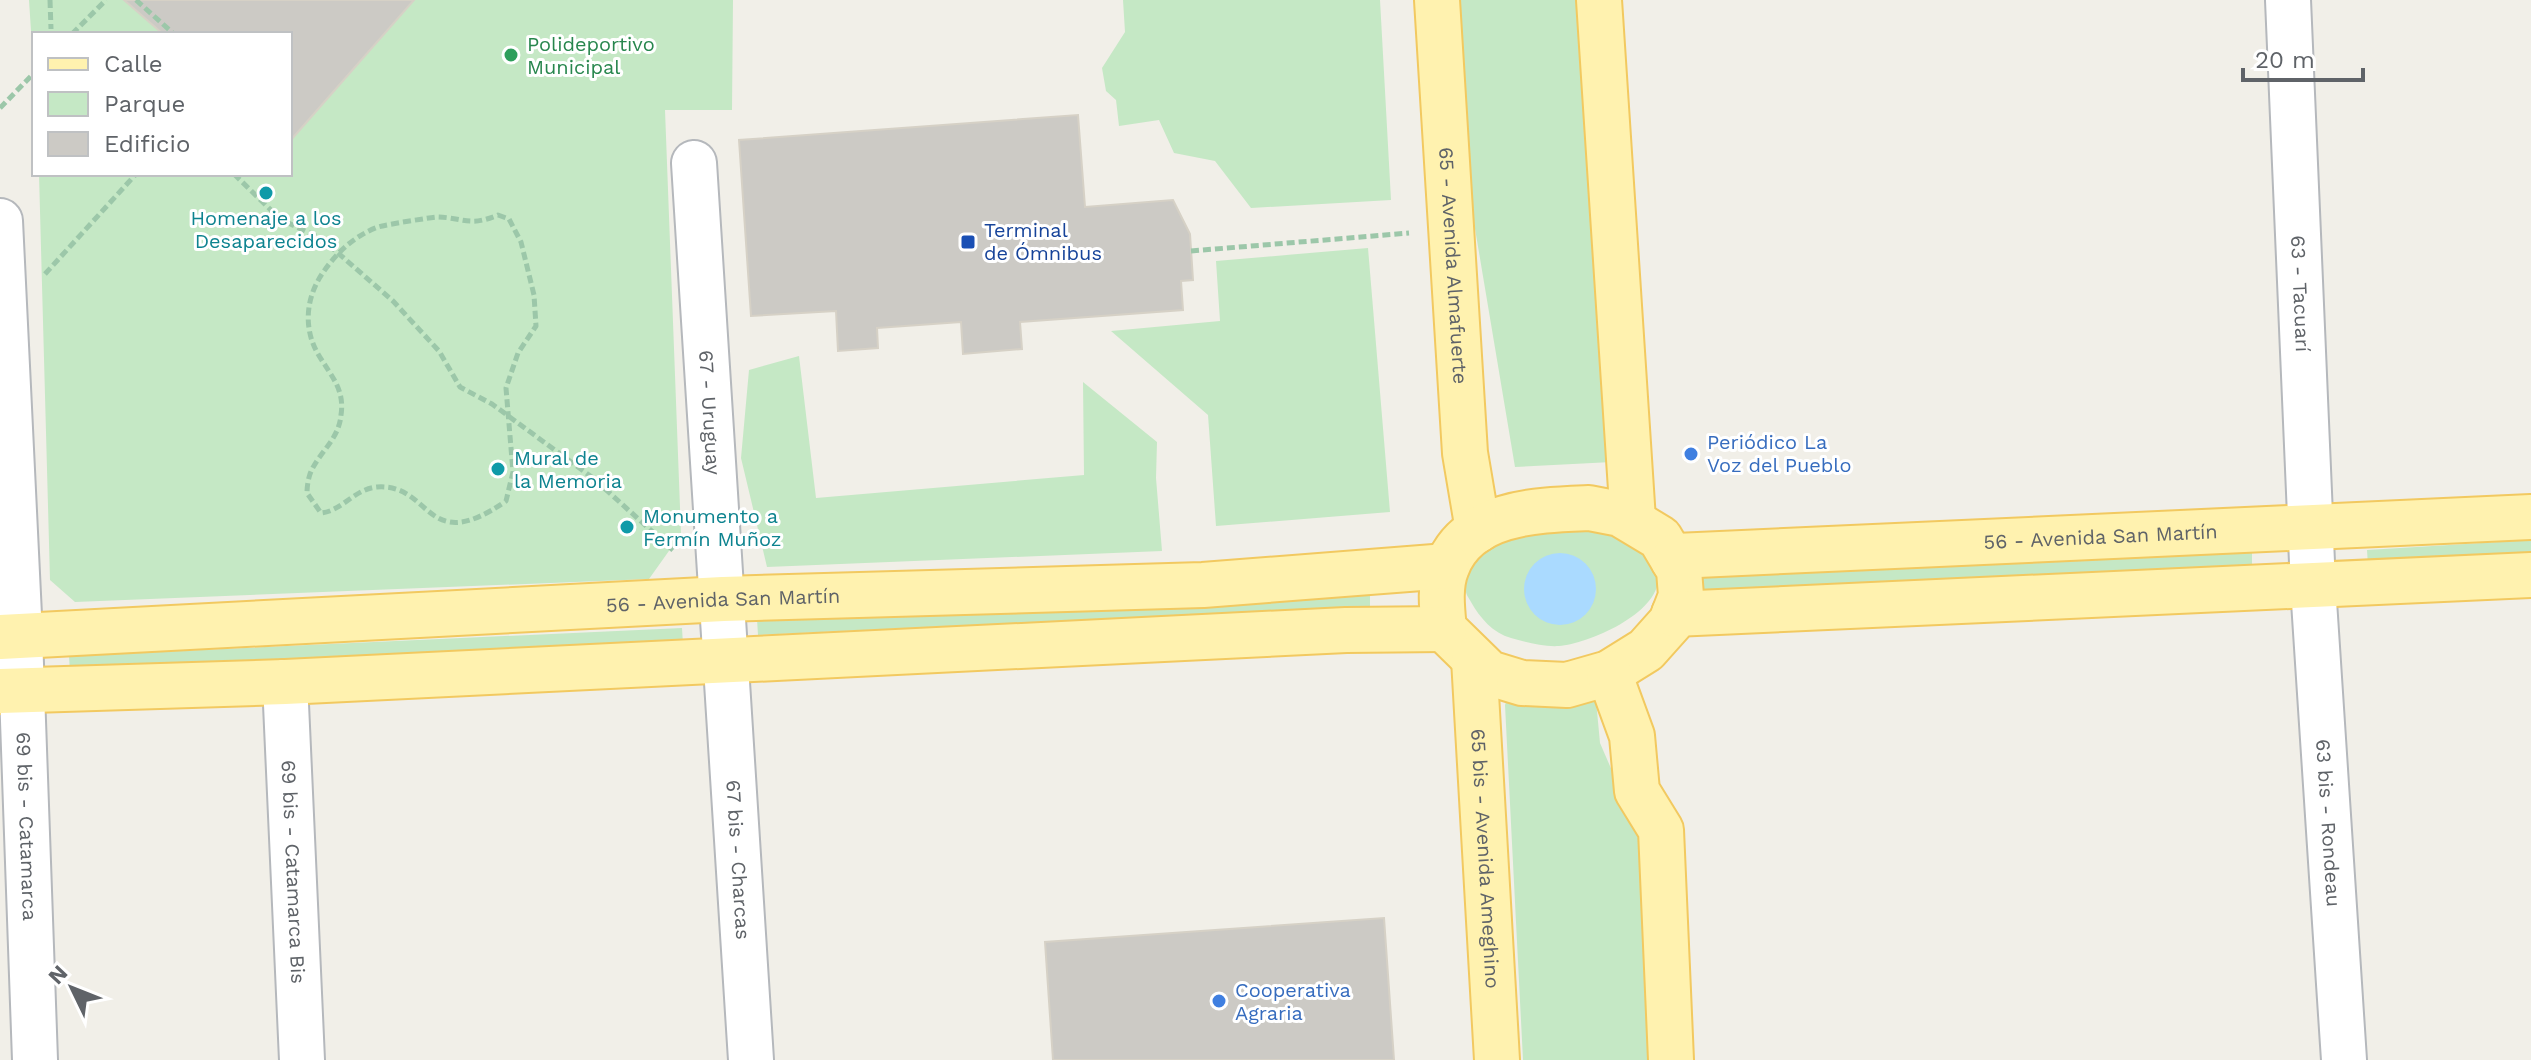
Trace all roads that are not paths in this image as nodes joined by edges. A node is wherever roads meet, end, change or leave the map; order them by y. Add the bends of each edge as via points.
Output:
1 (1437, 0) edge
2 (1599, 0) edge
3 (2288, 0) edge
4 (694, 163) dead end
5 (0, 221) edge
6 (2531, 517) edge
7 (1633, 520) junction
8 (2310, 528) junction
9 (1478, 530) junction
10 (1673, 560) junction
11 (1447, 566) junction
12 (2531, 575) edge
13 (2313, 586) junction
14 (723, 599) junction
15 (1674, 614) junction
16 (1444, 629) junction
17 (1474, 659) junction
18 (726, 661) junction
19 (12, 663) edge
20 (1609, 673) junction
21 (285, 682) junction
22 (35, 1060) edge
23 (302, 1060) edge
24 (751, 1060) edge
25 (1497, 1060) edge
26 (1671, 1060) edge
27 (2344, 1060) edge

1 - 9 main road, 65 - Avenida Almafuerte via 1465,453
2 - 7 main road
3 - 8 street, 63 - Tacuarí
4 - 14 street, 67 - Uruguay
5 - 19 street, 69 bis - Catamarca
6 - 8 main road, 56 - Avenida San Martín
7 - 9 main road via 1589,508 1551,509 1513,514
7 - 10 main road via 1660,538
8 - 10 main road, 56 - Avenida San Martín
8 - 13 street, 63 - Tacuarí
9 - 11 main road
10 - 15 main road via 1681,596
11 - 14 main road, 56 - Avenida San Martín via 1203,585
11 - 16 main road
12 - 13 main road
13 - 15 main road
13 - 27 street, 63 bis - Rondeau
14 - 18 street, 67 - Uruguay
14 - 19 main road, 56 - Avenida San Martín
15 - 20 main road via 1646,650
16 - 17 main road
16 - 18 main road
17 - 20 main road via 1489,673 1522,683 1567,685
17 - 25 main road, 65 bis - Avenida Ameghino
18 - 21 main road
18 - 24 street, 67 bis - Charcas
19 - 21 main road
19 - 22 street, 69 bis - Catamarca
20 - 26 main road via 1632,736 1637,791 1661,830
21 - 23 street, 69 bis - Catamarca Bis

